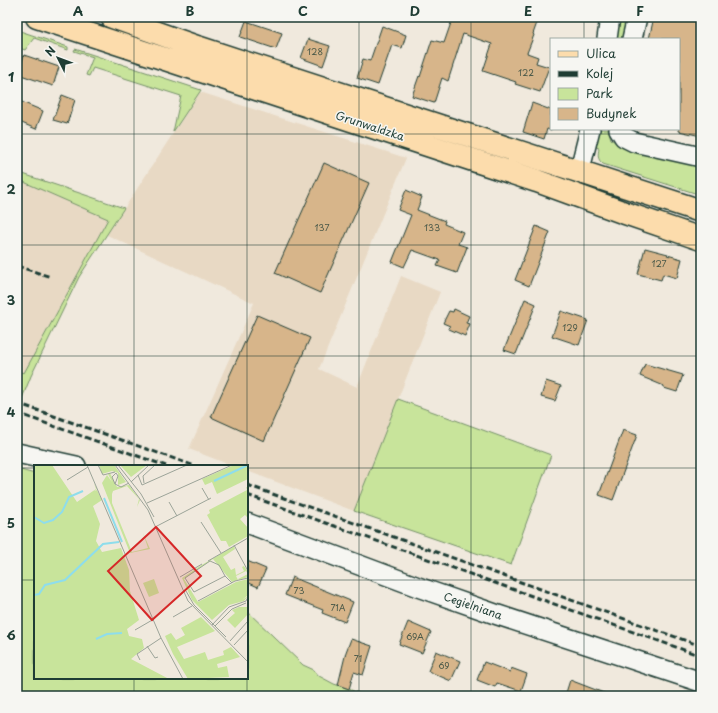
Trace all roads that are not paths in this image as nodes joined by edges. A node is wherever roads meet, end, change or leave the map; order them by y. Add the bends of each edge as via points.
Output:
1 (37, 17) edge
2 (112, 17) edge
3 (610, 17) edge
4 (637, 17) edge
5 (607, 38) edge
6 (632, 38) edge
7 (590, 130) edge
8 (620, 130) edge
9 (701, 157) edge
10 (578, 171) junction
11 (701, 211) edge
12 (701, 239) edge
13 (17, 453) edge
14 (71, 465) edge
15 (248, 523) edge
16 (701, 682) edge

1 - 12 main road, Grunwaldzka via 537,181
2 - 10 main road, Grunwaldzka
3 - 5 street
4 - 6 street
7 - 10 street
8 - 9 street via 624,137 634,142
10 - 11 main road, Grunwaldzka
13 - 14 street
15 - 16 street, Cegielniana via 411,584

